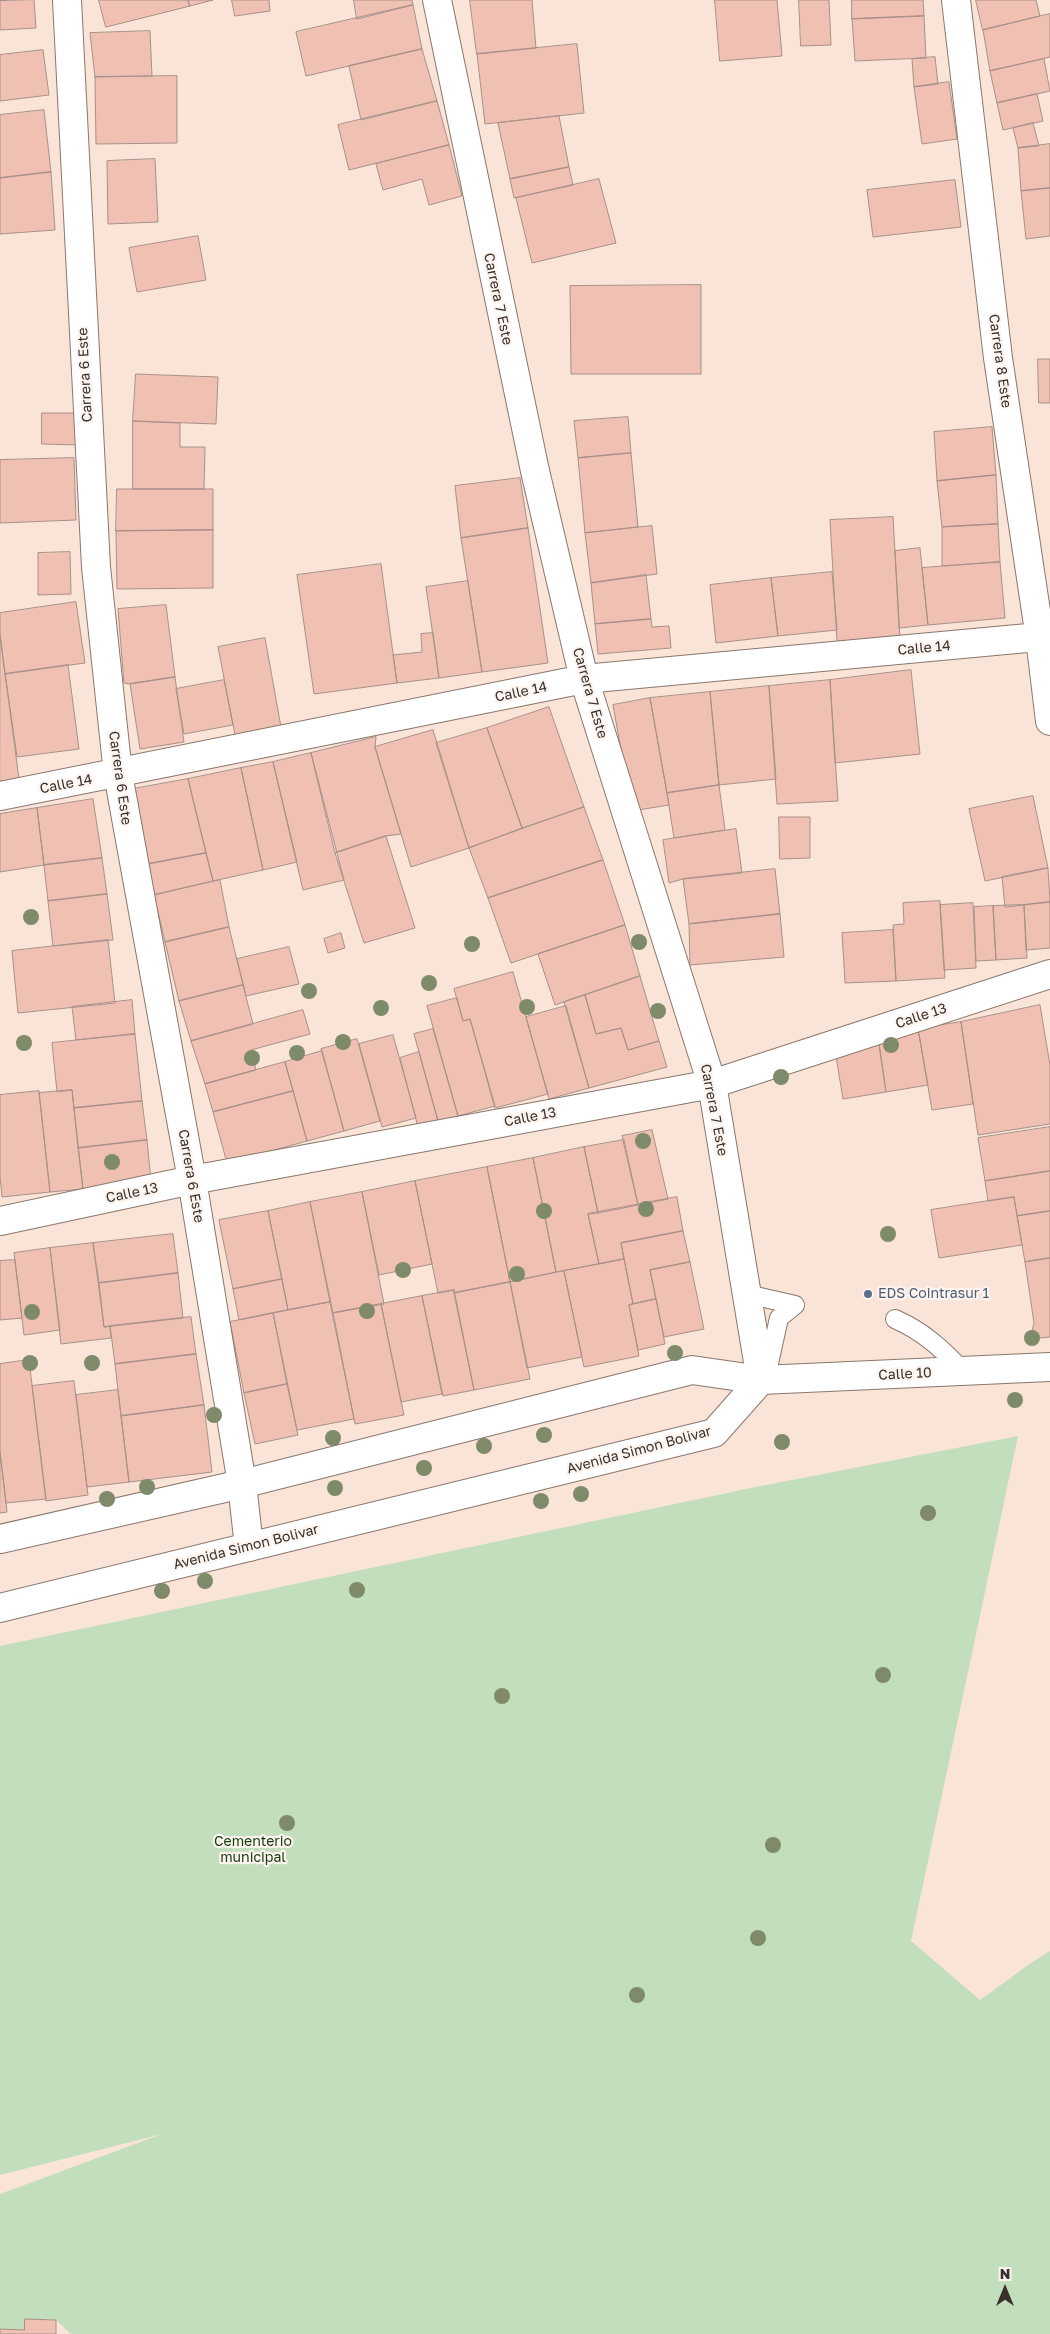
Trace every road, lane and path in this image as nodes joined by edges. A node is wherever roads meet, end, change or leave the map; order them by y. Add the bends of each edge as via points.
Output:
1 (67, 0) edge
2 (437, 0) edge
3 (956, 0) edge
4 (1045, 637) edge
5 (584, 679) junction
6 (1050, 721) edge
7 (118, 774) junction
8 (0, 796) edge
9 (1050, 974) edge
10 (712, 1084) junction
11 (192, 1180) junction
12 (0, 1221) edge
13 (747, 1294) junction
14 (895, 1319) dead end
15 (1050, 1367) edge
16 (963, 1371) junction
17 (763, 1380) junction
18 (242, 1484) junction
19 (0, 1539) edge
20 (249, 1547) junction
21 (0, 1608) edge

1 - 7 street, Carrera 6 Este via 96,567
2 - 5 street, Carrera 7 Este via 533,462
3 - 4 street, Carrera 8 Este via 998,358
4 - 5 street, Calle 14
4 - 6 street, Carrera 8 Este
5 - 7 street, Calle 14
5 - 10 street, Carrera 7 Este
7 - 8 street, Calle 14
7 - 11 street, Carrera 6 Este
9 - 10 street, Calle 13
10 - 11 street, Calle 13
10 - 13 street, Carrera 7 Este
11 - 12 street, Calle 13
11 - 18 street, Carrera 6 Este
13 - 17 street, Carrera 7 Este
13 - 17 lane via 795,1305 779,1318
14 - 16 lane via 936,1343
15 - 16 street, Calle 10
16 - 17 street, Calle 10
17 - 18 street via 692,1370
17 - 20 street, Avenida Simon Bolivar via 714,1433
18 - 19 street
18 - 20 street, Carrera 6 Este
20 - 21 street, Avenida Simon Bolivar

